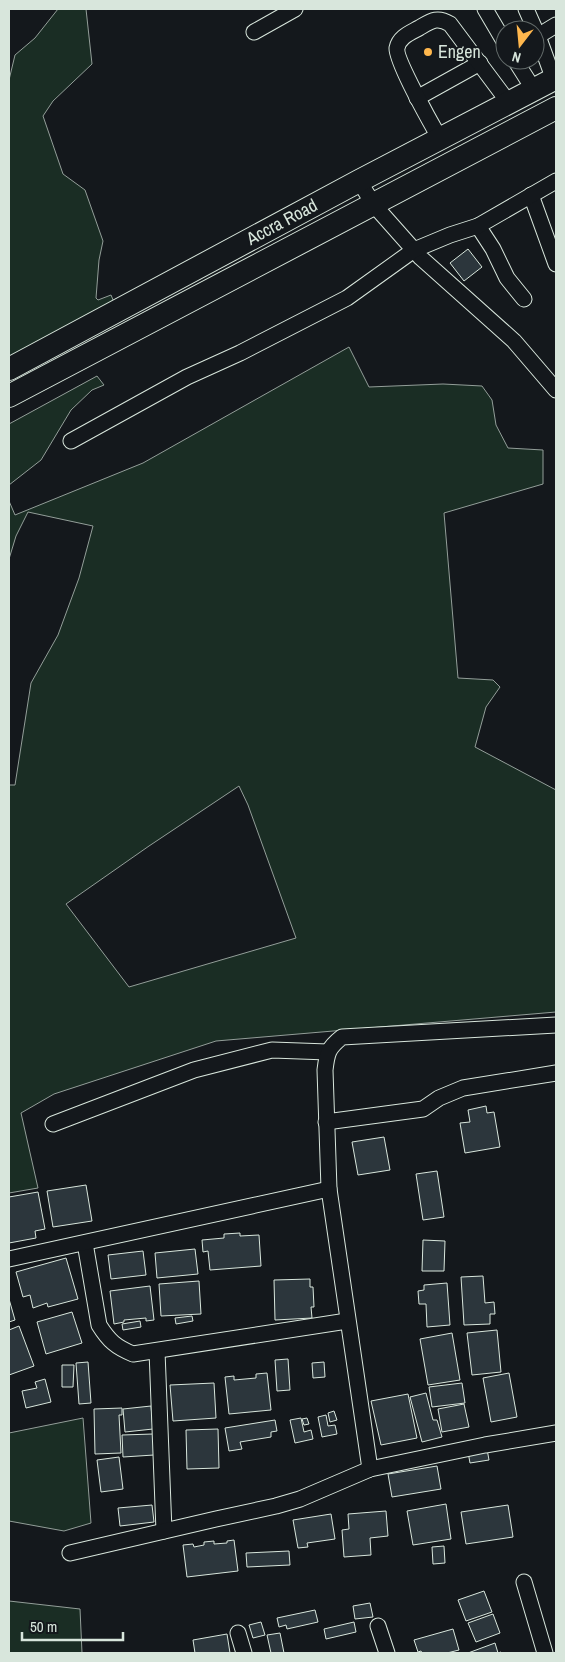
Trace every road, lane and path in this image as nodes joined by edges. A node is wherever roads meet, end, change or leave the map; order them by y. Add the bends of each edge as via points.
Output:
1 (295, 9) edge
2 (484, 9) edge
3 (556, 25) edge
4 (495, 27) edge
5 (254, 32) dead end
6 (545, 32) edge
7 (545, 54) edge
8 (480, 63) junction
9 (522, 70) edge
10 (555, 79) edge
11 (534, 90) junction
12 (417, 98) junction
13 (509, 103) junction
14 (556, 108) edge
15 (440, 139) junction
16 (359, 181) junction
17 (556, 181) edge
18 (531, 195) junction
19 (374, 205) junction
20 (478, 226) junction
21 (414, 250) junction
22 (556, 264) edge
23 (524, 299) dead end
24 (9, 369) edge
25 (556, 390) edge
26 (9, 396) edge
27 (71, 441) dead end
28 (556, 1024) edge
29 (328, 1052) junction
30 (556, 1073) edge
31 (326, 1122) junction
32 (53, 1124) dead end
33 (329, 1189) junction
34 (85, 1243) junction
35 (9, 1259) edge
36 (347, 1321) junction
37 (157, 1351) junction
38 (556, 1433) edge
39 (370, 1469) junction
40 (164, 1531) junction
41 (70, 1553) dead end
42 (524, 1582) dead end
43 (378, 1626) dead end
44 (238, 1633) dead end
45 (244, 1653) edge
46 (387, 1653) edge
47 (545, 1653) edge

1 - 5 street
2 - 4 street
3 - 6 street
7 - 10 street
8 - 12 street
8 - 12 street via 450,24 443,19 434,19 402,38 396,48
8 - 13 street
9 - 11 street
10 - 11 highway, Accra Road
11 - 13 highway, Accra Road
12 - 15 street
13 - 15 highway, Accra Road
14 - 19 highway, Accra Road
15 - 16 highway, Accra Road
16 - 19 street
16 - 24 highway, Accra Road
17 - 18 street
18 - 20 street
18 - 22 street
19 - 21 street
19 - 26 highway, Accra Road
20 - 21 street
20 - 23 street via 507,278
21 - 25 street via 514,341
21 - 27 street via 347,298 187,377
28 - 29 street via 342,1038
29 - 31 street
29 - 32 street via 272,1050 203,1067
30 - 31 street via 463,1088 439,1098 424,1109
31 - 33 street
33 - 34 street
33 - 36 street
34 - 35 street
34 - 37 street via 100,1325 105,1334 116,1347 133,1354
36 - 37 street
36 - 39 street
37 - 40 street
38 - 39 street
39 - 40 street via 300,1499
40 - 41 street
42 - 47 street
43 - 46 street
44 - 45 street

